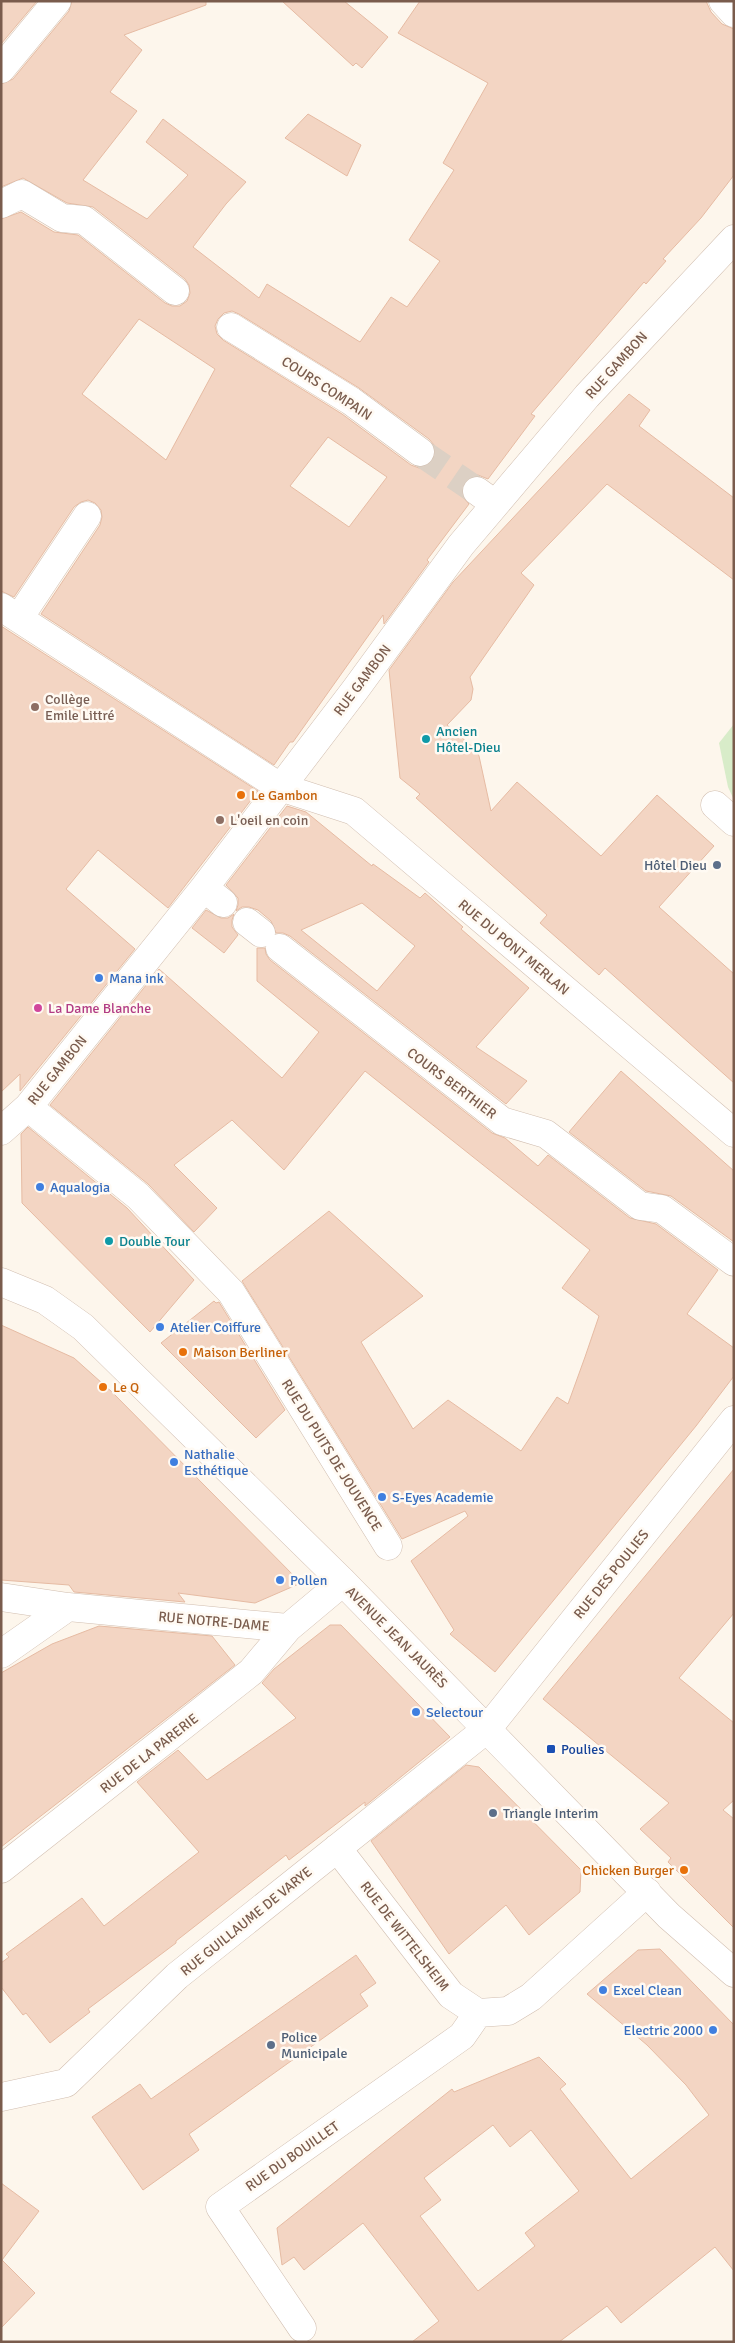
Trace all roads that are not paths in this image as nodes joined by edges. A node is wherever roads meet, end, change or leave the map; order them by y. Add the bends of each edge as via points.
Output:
1 (57, 1) edge
2 (723, 1) edge
3 (734, 12) edge
4 (1, 69) edge
5 (1, 204) edge
6 (734, 239) edge
7 (175, 291) dead end
8 (231, 327) dead end
9 (420, 452) tunnel mouth
10 (87, 516) dead end
11 (10, 613) edge
12 (280, 787) junction
13 (263, 934) dead end
14 (28, 1107) junction
15 (1, 1131) edge
16 (734, 1134) edge
17 (734, 1262) edge
18 (1, 1282) edge
19 (734, 1420) edge
20 (388, 1546) dead end
21 (342, 1582) junction
22 (1, 1597) edge
23 (68, 1607) junction
24 (288, 1628) junction
25 (1, 1654) edge
26 (488, 1728) junction
27 (337, 1848) junction
28 (1, 1869) edge
29 (647, 1892) junction
30 (734, 1973) edge
31 (478, 2013) junction
32 (1, 2096) edge
33 (302, 2328) dead end

1 - 4 street
2 - 3 street
5 - 7 street via 22,194 62,218 84,220
6 - 12 street, RUE GAMBON via 486,498 461,545
8 - 9 street, COURS COMPAIN via 350,401
10 - 11 street
11 - 12 street, RUE DU PONT MERLAN
12 - 14 street, RUE GAMBON via 214,896
12 - 16 street, RUE DU PONT MERLAN via 354,811
13 - 17 street, COURS BERTHIER via 502,1121 546,1134 640,1206 662,1210
14 - 15 street, RUE GAMBON
14 - 20 street, RUE DU PUITS DE JOUVENCE via 138,1196 231,1292
18 - 21 street, AVENUE JEAN JAURÈS via 45,1300 83,1327
19 - 26 street, RUE DES POULIES
21 - 24 street, RUE NOTRE-DAME
21 - 26 street, AVENUE JEAN JAURÈS
22 - 23 street, RUE NOTRE-DAME
23 - 24 street, RUE NOTRE-DAME
23 - 25 street
24 - 28 street, RUE DE LA PARERIE via 251,1672
26 - 27 street, RUE GUILLAUME DE VARYE
26 - 29 street, AVENUE JEAN JAURÈS
27 - 31 street, RUE DE WITTELSHEIM via 451,1995
27 - 32 street, RUE GUILLAUME DE VARYE via 177,1976 66,2083
29 - 30 street, AVENUE JEAN JAURÈS via 669,1916
29 - 31 street via 531,1997 508,2011
31 - 33 street, RUE DU BOUILLET via 462,2036 220,2207

